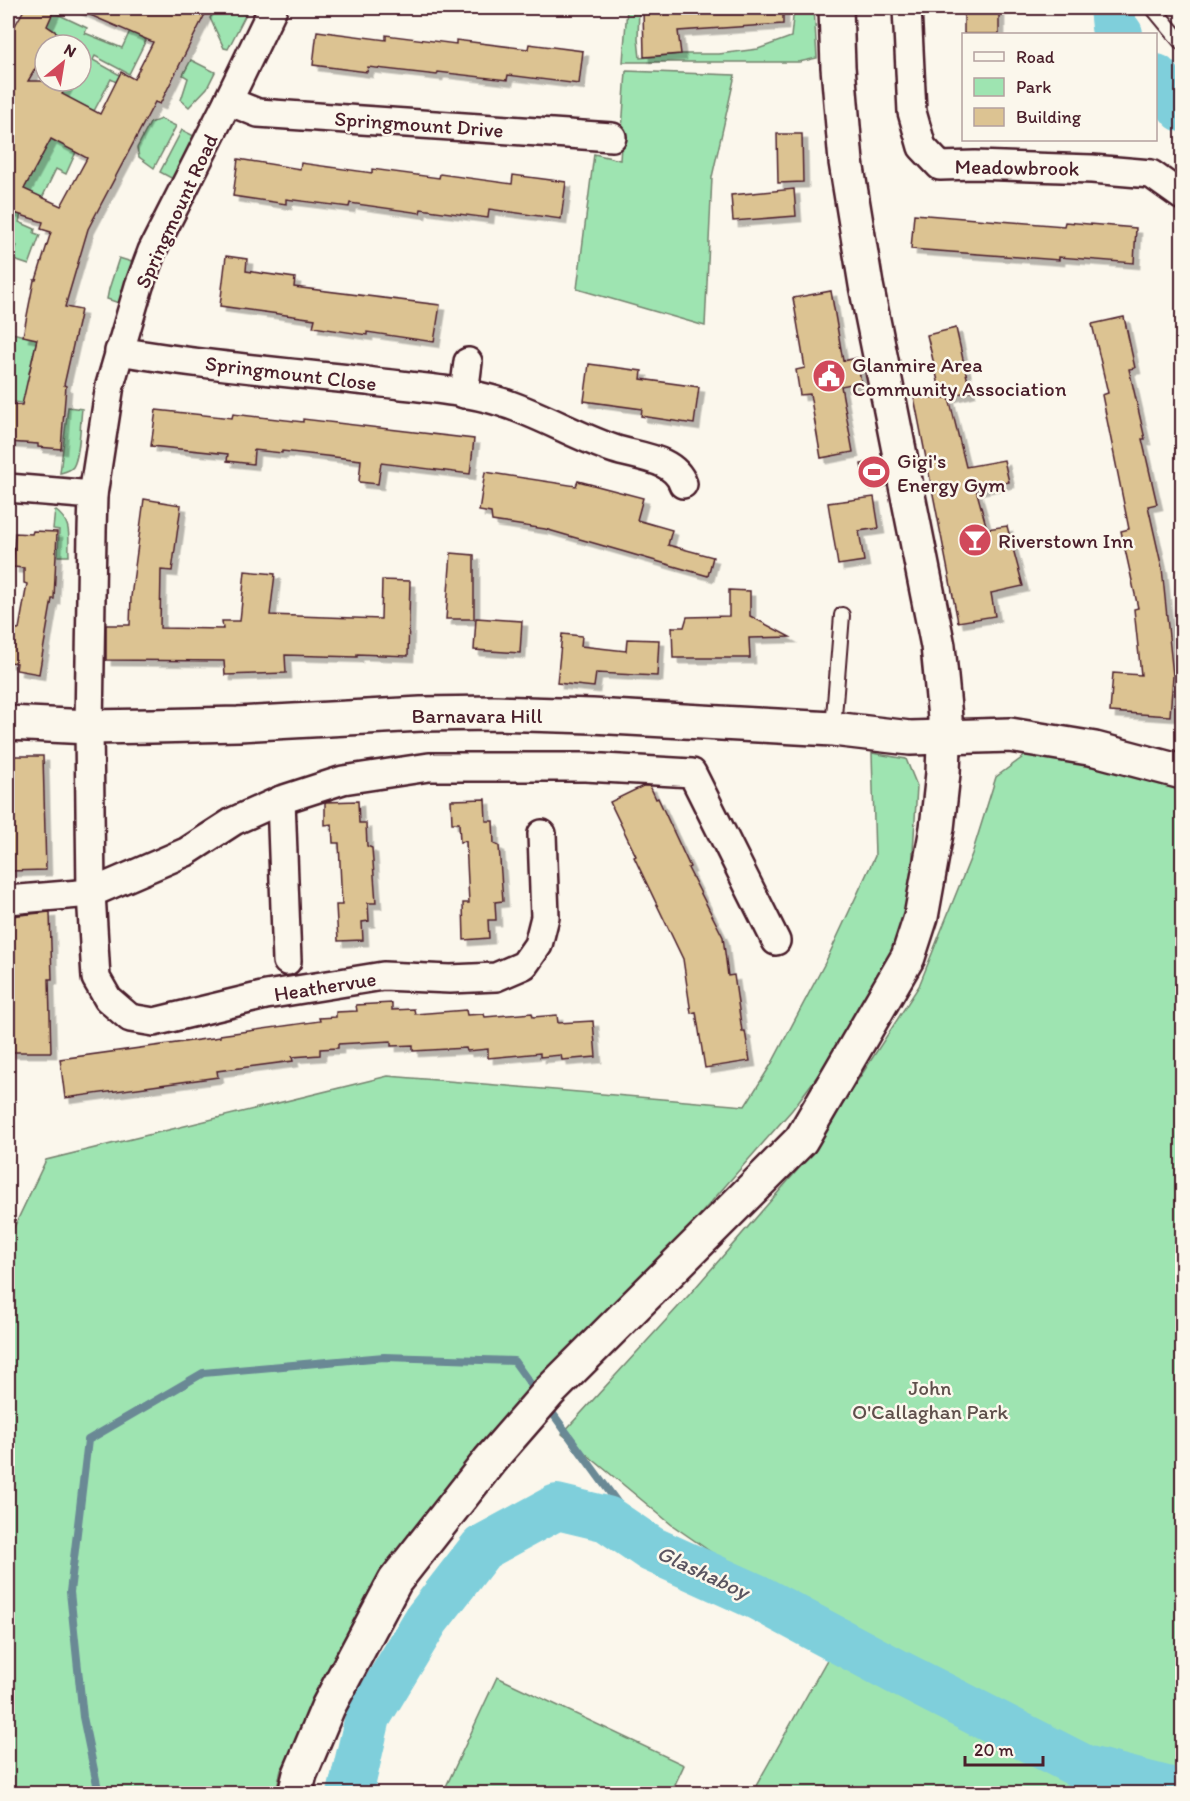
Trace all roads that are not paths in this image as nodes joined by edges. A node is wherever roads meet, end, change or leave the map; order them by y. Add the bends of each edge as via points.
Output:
1 (273, 8) edge
2 (836, 8) edge
3 (907, 8) edge
4 (1153, 8) edge
5 (1182, 43) edge
6 (228, 101) junction
7 (612, 137) dead end
8 (1182, 196) edge
9 (119, 351) junction
10 (468, 362) dead end
11 (464, 394) junction
12 (683, 484) dead end
13 (8, 488) edge
14 (93, 495) junction
15 (842, 615) dead end
16 (8, 723) edge
17 (89, 727) junction
18 (833, 729) junction
19 (945, 738) junction
20 (1182, 772) edge
21 (282, 800) junction
22 (542, 834) dead end
23 (92, 892) junction
24 (8, 900) edge
25 (776, 941) dead end
26 (288, 961) dead end
27 (295, 1794) edge

1 - 6 street, Springmount Road
2 - 19 main road via 846,162 866,285 938,646
3 - 8 street, Meadowbrook via 912,112 922,147 940,166 1092,168 1151,174
4 - 5 lane
6 - 7 street, Springmount Drive via 258,113
6 - 9 street, Springmount Road via 152,251
9 - 11 street, Springmount Close
9 - 14 street, Springmount Road
10 - 11 street
11 - 12 street, Springmount Close via 500,402 615,449 658,462 680,474
13 - 14 street
14 - 17 street, Springmount Road
15 - 18 lane
16 - 17 main road, Barnavara Hill
17 - 18 main road, Barnavara Hill via 494,713
17 - 23 street, Heathervue
18 - 19 main road, Barnavara Hill
19 - 20 main road, Barnavara Hill via 991,735 1045,740
19 - 27 main road via 931,862 921,917 908,957 801,1140 550,1391 395,1581 328,1707
21 - 23 street via 234,821 186,852
21 - 25 street via 344,780 429,767 585,767 692,773
21 - 26 street, Heathervue
22 - 23 street, Heathervue via 545,917 538,945 524,965 496,977 383,976 266,995 154,1022 130,1018 108,999 96,978
23 - 24 street

